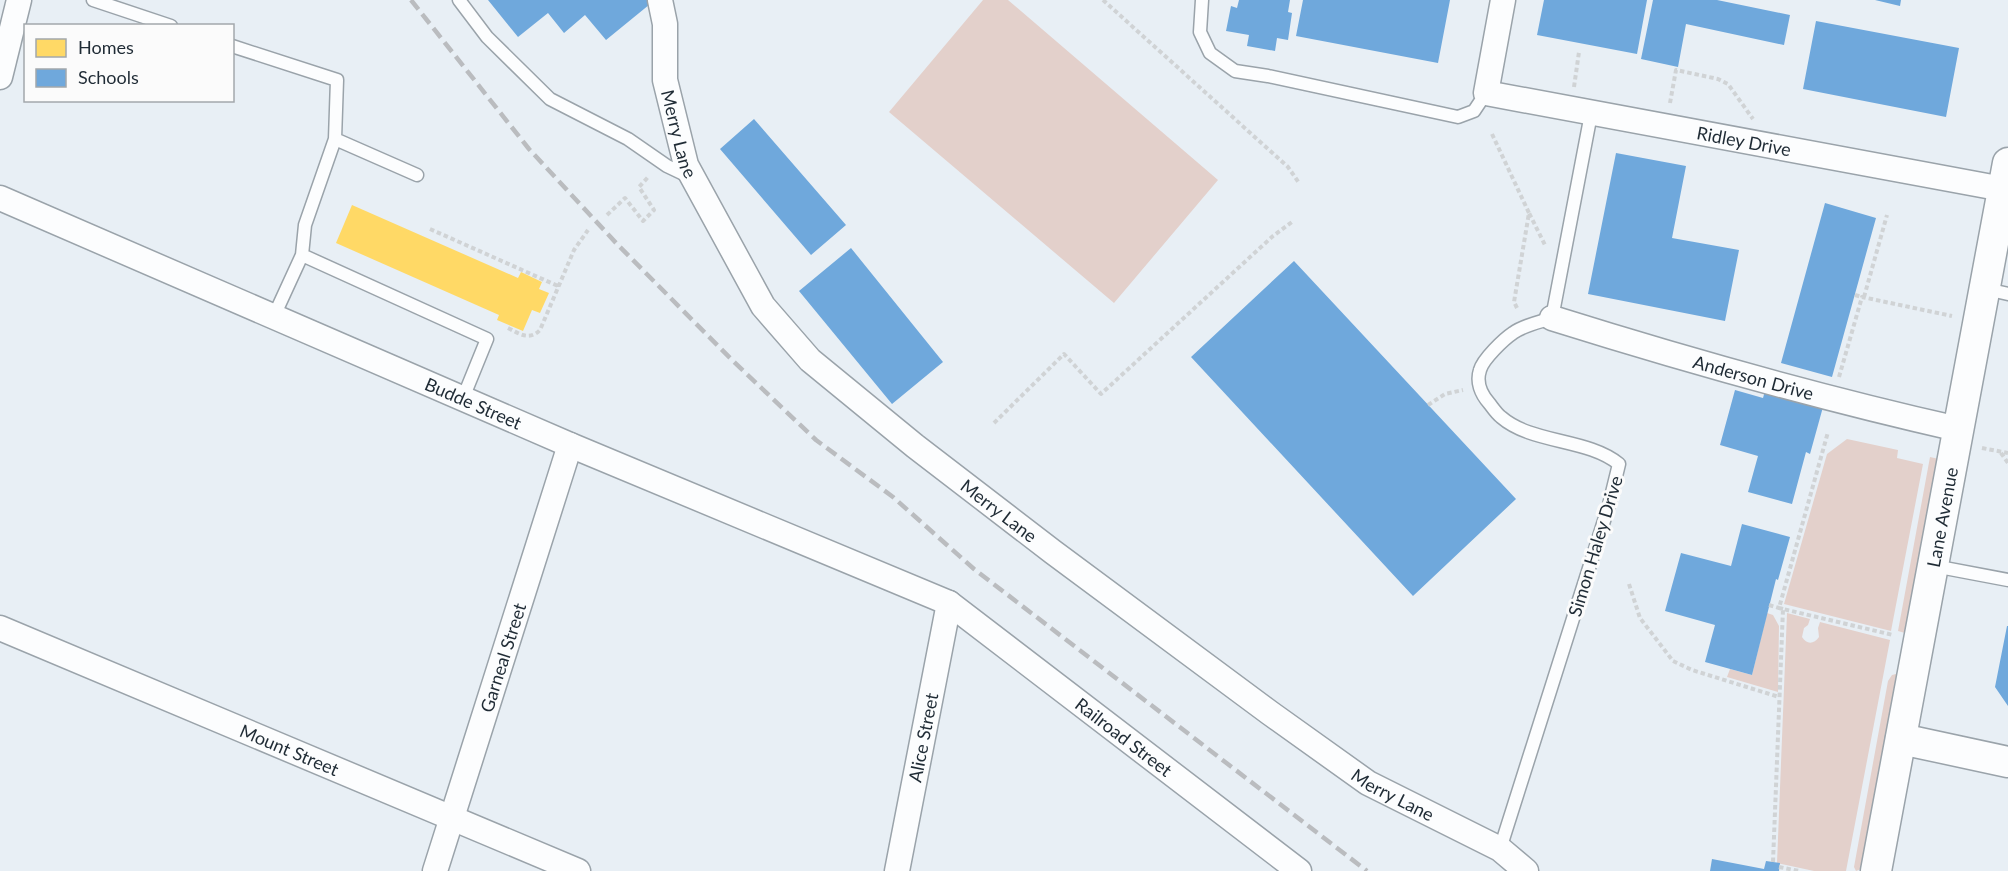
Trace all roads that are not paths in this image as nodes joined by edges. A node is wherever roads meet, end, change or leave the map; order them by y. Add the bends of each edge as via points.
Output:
1 (20, 0) edge
2 (93, 0) edge
3 (459, 0) edge
4 (660, 0) edge
5 (1202, 0) edge
6 (1503, 0) edge
7 (165, 24) edge
8 (234, 47) edge
9 (0, 77) edge
10 (1486, 93) junction
11 (1591, 114) junction
12 (335, 139) junction
13 (417, 175) dead end
14 (2006, 176) edge
15 (694, 179) junction
16 (0, 198) edge
17 (302, 255) junction
18 (1996, 291) edge
19 (274, 316) junction
20 (1552, 318) junction
21 (463, 398) junction
22 (1969, 438) junction
23 (570, 445) junction
24 (1933, 566) junction
25 (2008, 580) edge
26 (949, 603) junction
27 (0, 628) edge
28 (1901, 739) junction
29 (2008, 762) edge
30 (453, 817) junction
31 (1500, 849) junction
32 (435, 871) edge
33 (579, 871) edge
34 (897, 871) edge
35 (1299, 871) edge
36 (1526, 871) edge
37 (1876, 871) edge

1 - 9 street
2 - 7 lane
3 - 15 lane via 487,37 550,99
4 - 15 street, Merry Lane via 665,24 665,80
5 - 10 lane via 1200,32 1210,53 1235,71 1458,117 1474,111
6 - 10 street
8 - 12 lane via 337,80
10 - 11 street, Ridley Drive
11 - 14 street, Ridley Drive
11 - 20 lane
12 - 13 lane
12 - 17 lane via 304,225
14 - 18 street, Lane Avenue
15 - 31 street, Merry Lane via 763,306 810,360 1053,552 1359,777
16 - 19 street, Budde Street
17 - 19 lane
17 - 21 lane via 487,339
18 - 22 street, Lane Avenue
19 - 21 street, Budde Street
20 - 22 street, Anderson Drive
20 - 31 lane, Simon Haley Drive via 1514,332 1483,361 1479,372 1483,396 1501,418 1516,426 1607,454 1619,464 1610,505
21 - 23 street, Budde Street
22 - 24 street, Lane Avenue
23 - 26 street, Budde Street
23 - 30 street, Garneal Street
24 - 25 lane
24 - 28 street, Lane Avenue
26 - 34 street, Alice Street
26 - 35 street, Railroad Street
27 - 30 street, Mount Street
28 - 29 street
28 - 37 street, Lane Avenue
30 - 32 street, Garneal Street
30 - 33 street, Mount Street
31 - 36 street, Merry Lane

